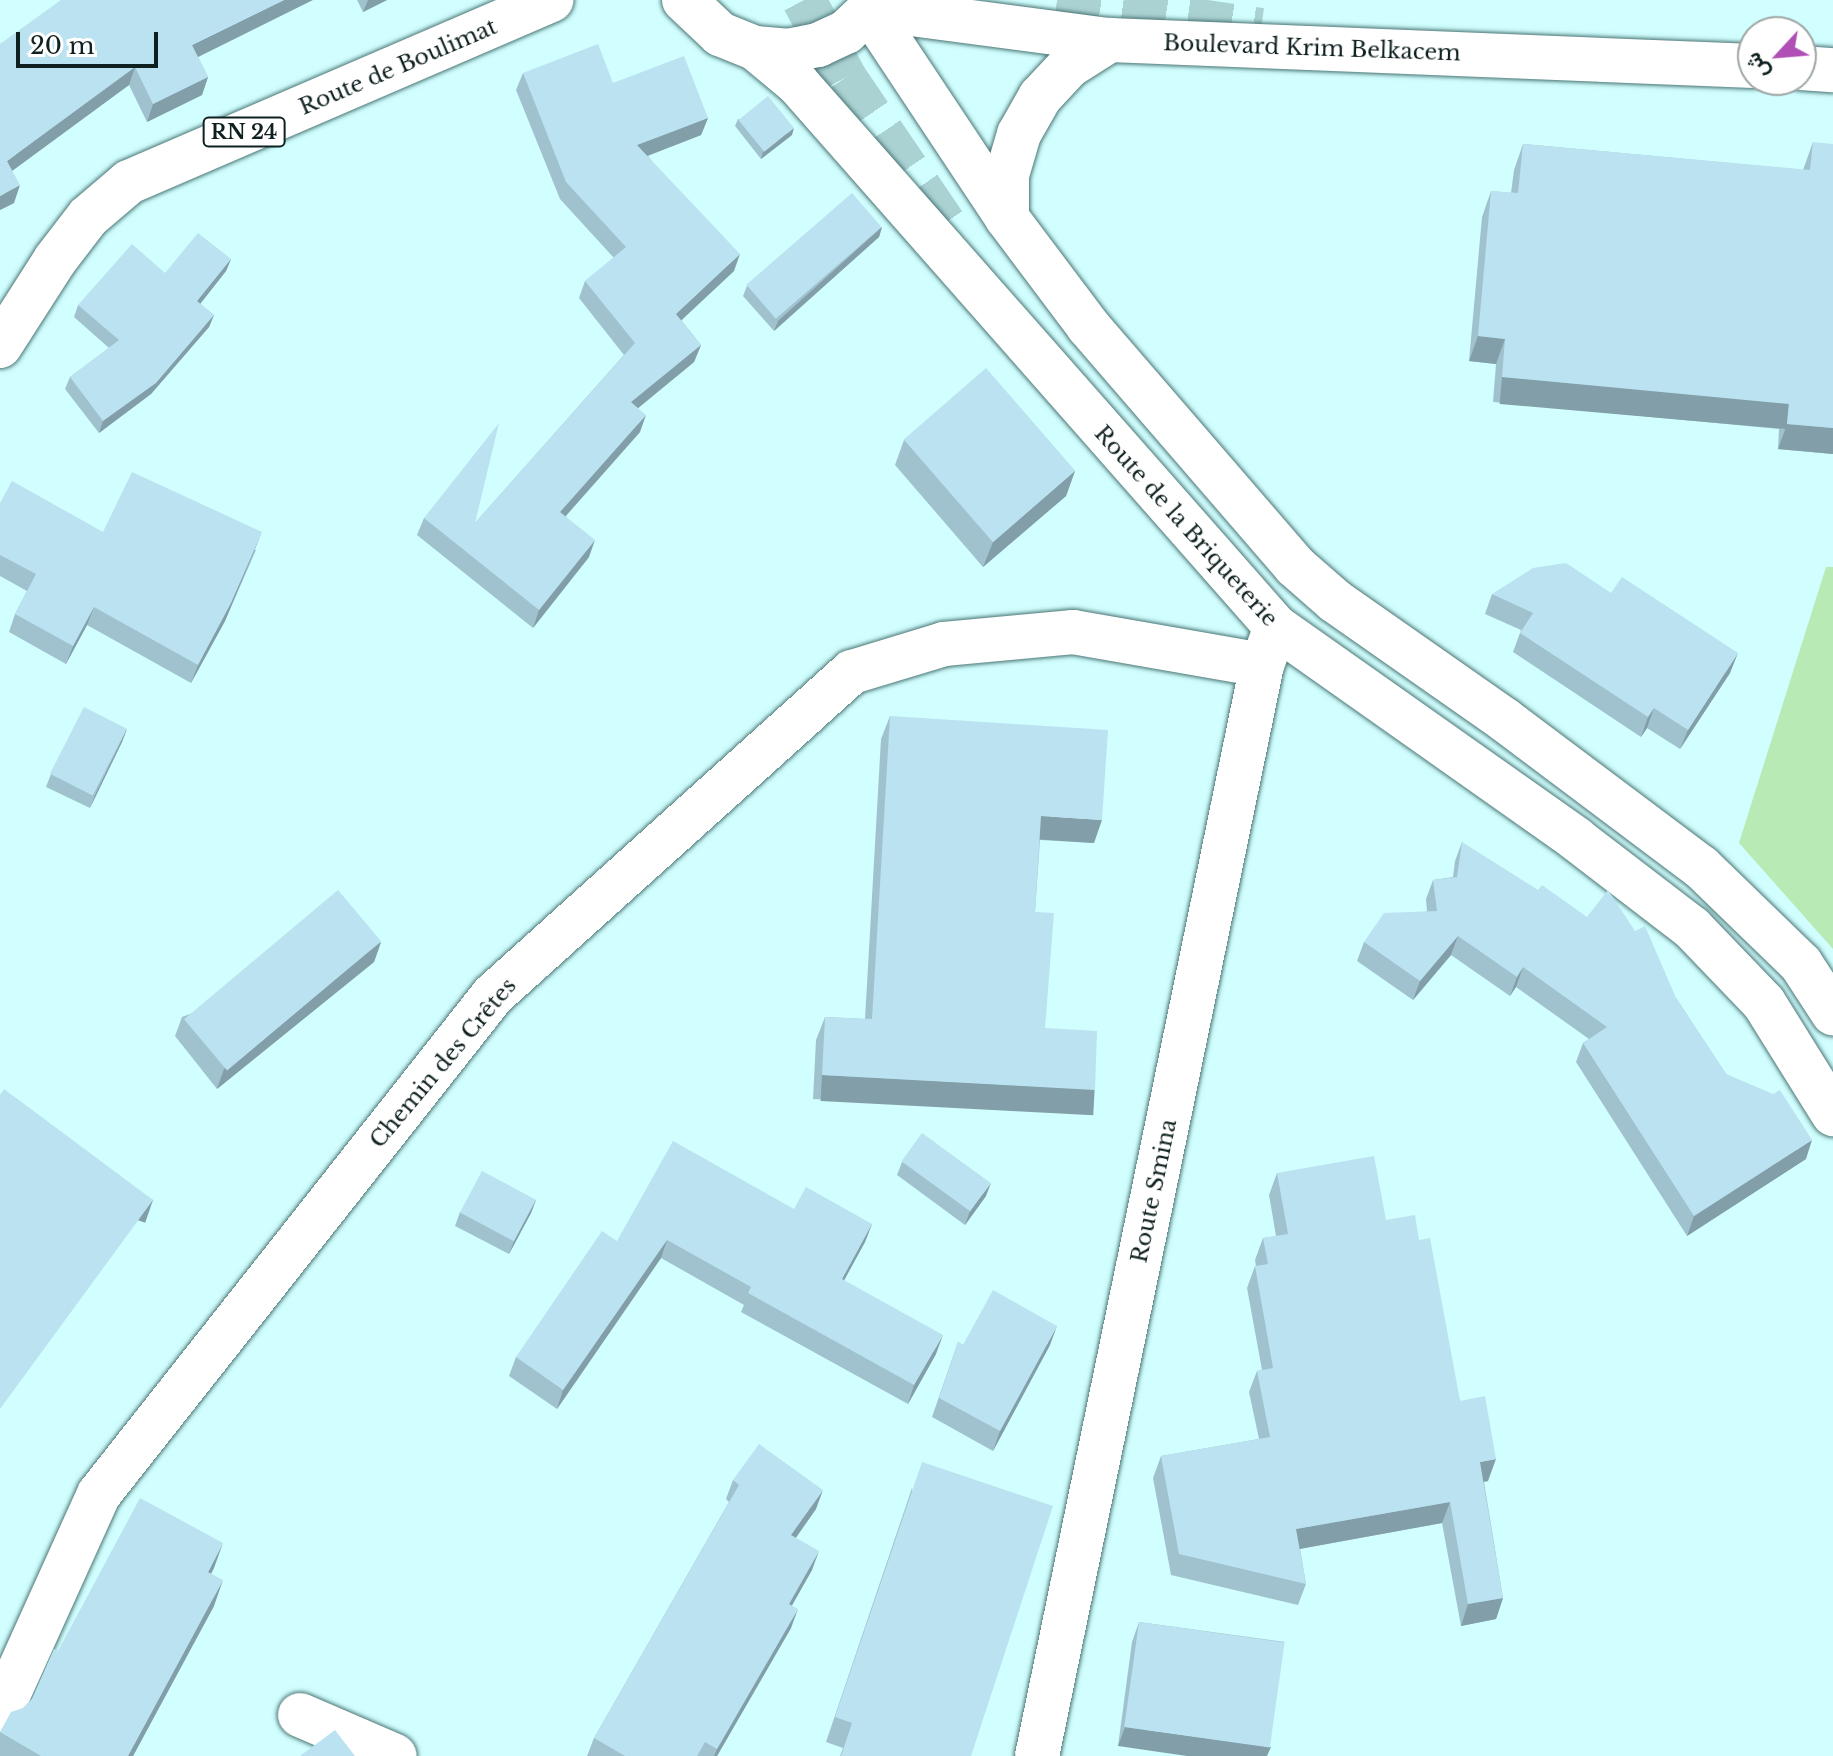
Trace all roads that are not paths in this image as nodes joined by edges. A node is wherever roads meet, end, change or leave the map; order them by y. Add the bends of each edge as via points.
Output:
1 (551, 0) edge
2 (681, 3) edge
3 (875, 7) edge
4 (1110, 40) junction
5 (755, 48) junction
6 (1737, 65) edge
7 (1007, 218) junction
8 (0, 346) edge
9 (1269, 646) junction
10 (1833, 1013) edge
11 (1833, 1114) edge
12 (0, 1713) edge
13 (300, 1715) dead end
14 (395, 1756) edge
15 (1037, 1756) edge

1 - 8 street, Route de Boulimat / RN 24 via 129,182 88,217
2 - 5 street via 720,34
3 - 4 street, Boulevard Krim Belkacem
3 - 5 street via 846,32 818,45 787,51
3 - 7 street
4 - 6 street, Boulevard Krim Belkacem
4 - 7 street via 1069,66 1033,109 1007,175
5 - 9 street, Route de la Briqueterie via 798,84
7 - 10 street via 1088,326 1295,566 1335,601 1701,867 1801,964
9 - 11 street, Route de la Briqueterie via 1576,839 1692,928 1764,1003
9 - 12 street, Chemin des Crêtes via 1073,632 944,644 852,672 493,995 99,1494
9 - 15 street, Route Smina
13 - 14 street

